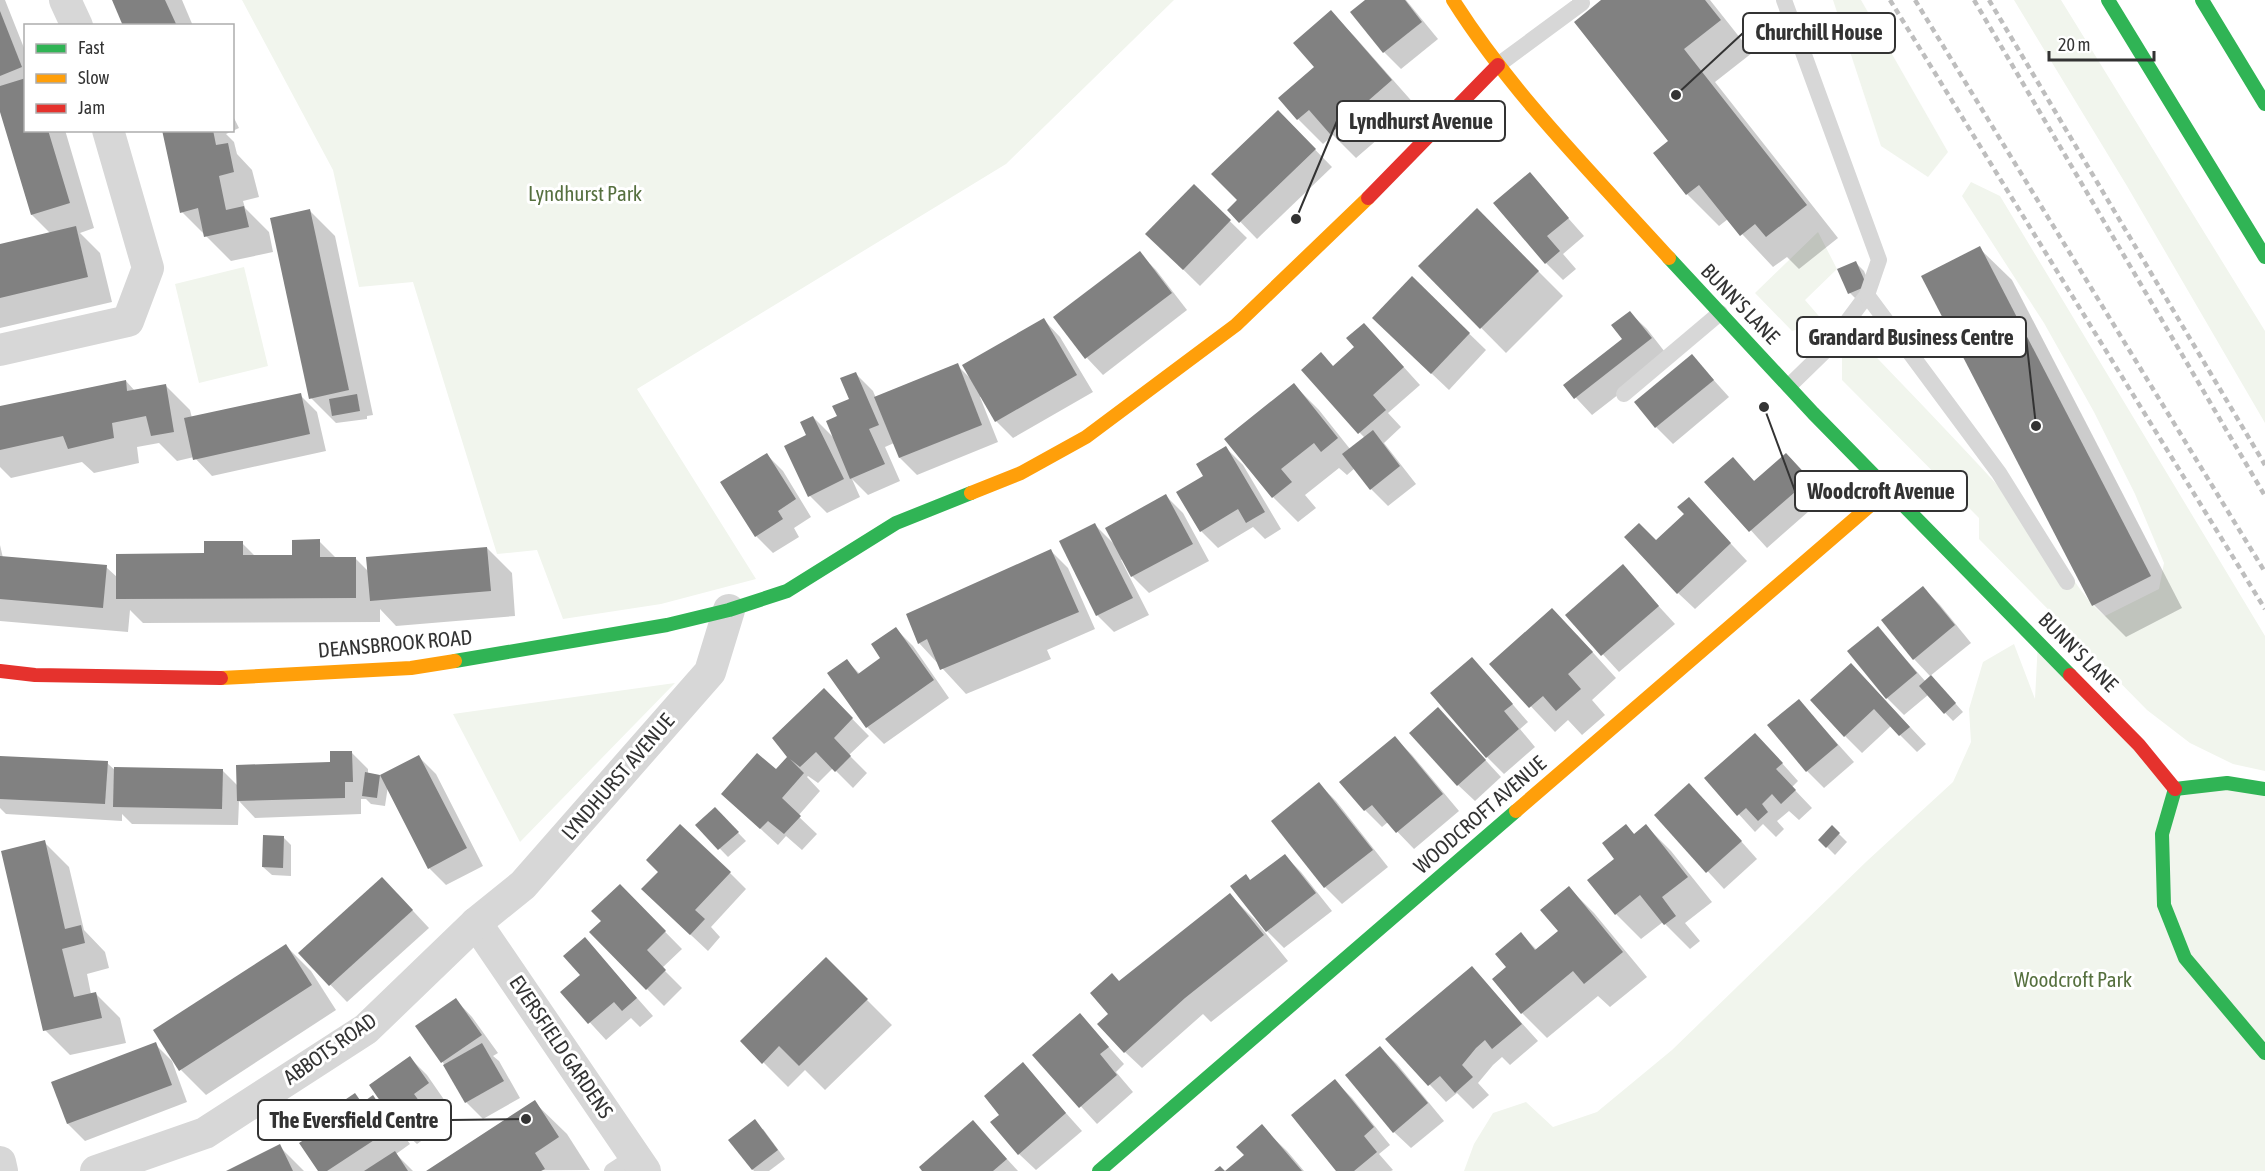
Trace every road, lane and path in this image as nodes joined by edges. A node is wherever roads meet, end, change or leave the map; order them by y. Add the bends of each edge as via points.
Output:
1 (65, 0) edge
2 (1453, 0) edge
3 (1580, 0) edge
4 (1784, 0) edge
5 (2108, 0) edge
6 (2202, 0) edge
7 (76, 24) edge
8 (1498, 65) junction
9 (2265, 104) edge
10 (109, 132) edge
11 (2265, 257) edge
12 (1867, 296) junction
13 (1720, 313) junction
14 (0, 350) edge
15 (1789, 386) junction
16 (1624, 393) dead end
17 (1888, 490) junction
18 (2067, 582) dead end
19 (729, 610) junction
20 (0, 671) edge
21 (2175, 789) junction
22 (2265, 789) edge
23 (476, 923) junction
24 (2265, 1053) edge
25 (0, 1162) edge
26 (631, 1166) edge
27 (2, 1171) edge
28 (96, 1171) edge
29 (1099, 1171) edge

1 - 7 street
2 - 8 main road, BUNN'S LANE
3 - 8 lane via 1582,3
4 - 12 lane via 1879,260
5 - 11 main road
6 - 9 main road
8 - 13 main road, BUNN'S LANE
8 - 19 main road, DEANSBROOK ROAD via 1236,325 1086,437 1021,473 896,524 787,591
10 - 14 street via 148,268 128,321
12 - 15 lane via 1826,350
12 - 18 lane via 1999,473
13 - 15 main road, BUNN'S LANE
13 - 16 lane
15 - 17 main road, BUNN'S LANE
17 - 21 main road, BUNN'S LANE via 2139,744
17 - 29 main road, WOODCROFT AVENUE
19 - 20 main road, DEANSBROOK ROAD via 574,642 411,668 221,678
19 - 23 street, LYNDHURST AVENUE via 710,672 523,885
21 - 22 main road via 2227,783
21 - 24 main road via 2162,834 2164,905 2185,958
23 - 26 street, EVERSFIELD GARDENS
23 - 28 street, ABBOTS ROAD via 356,1036 205,1133
25 - 27 street

